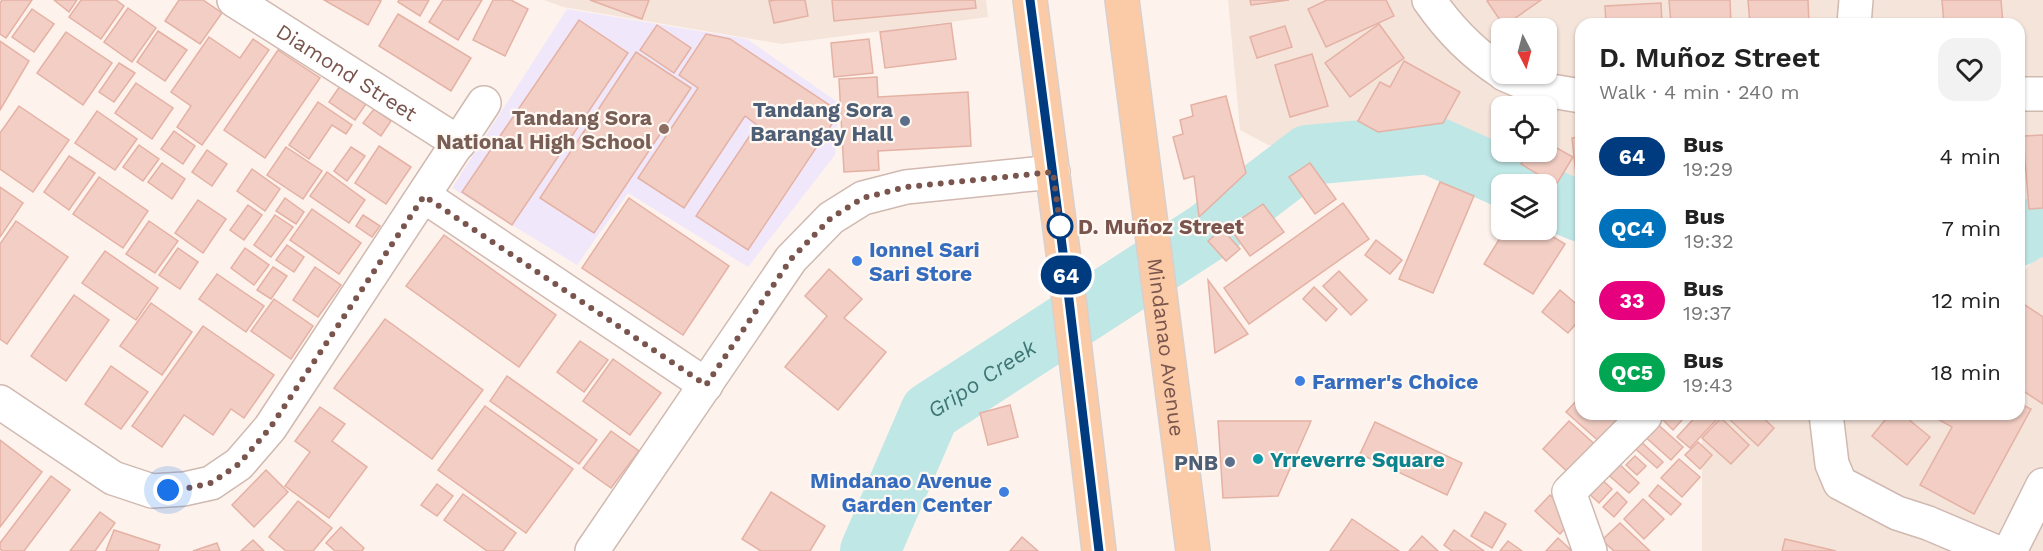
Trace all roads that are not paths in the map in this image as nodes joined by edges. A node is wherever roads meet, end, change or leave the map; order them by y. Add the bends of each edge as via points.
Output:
1 (234, 0) edge
2 (1030, 0) edge
3 (1122, 0) edge
4 (1430, 0) edge
5 (1856, 0) edge
6 (1854, 18) edge
7 (1491, 65) edge
8 (1529, 84) edge
9 (2025, 94) edge
10 (2043, 94) edge
11 (1575, 95) edge
12 (484, 103) dead end
13 (459, 142) junction
14 (1053, 172) junction
15 (424, 196) junction
16 (706, 385) junction
17 (0, 402) edge
18 (1641, 420) edge
19 (1827, 420) edge
20 (2043, 485) edge
21 (592, 551) edge
22 (1100, 551) edge
23 (1193, 551) edge
24 (1590, 551) edge
25 (1994, 551) edge
26 (2010, 551) edge

1 - 13 street, Diamond Street
2 - 14 main road
3 - 23 main road, Mindanao Avenue
4 - 7 street via 1455,33
5 - 6 street
8 - 11 street
9 - 10 street
12 - 13 street
13 - 15 street
14 - 16 street via 906,187 863,198 831,218 791,259
14 - 22 main road
15 - 16 street
15 - 17 street via 270,428 239,464 211,483 152,491 113,478
16 - 21 street
18 - 24 street via 1569,492
19 - 25 street via 1832,464 1840,483 1897,513
20 - 26 street

